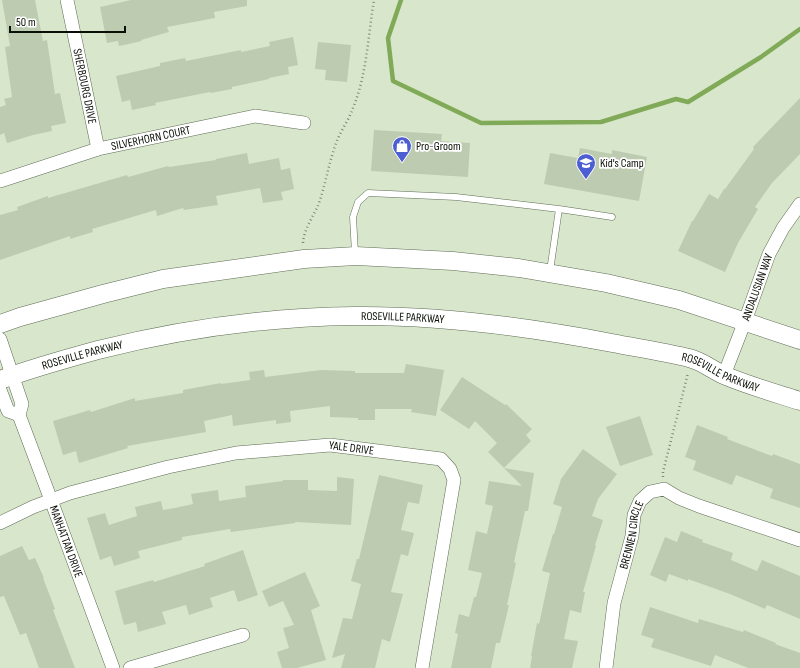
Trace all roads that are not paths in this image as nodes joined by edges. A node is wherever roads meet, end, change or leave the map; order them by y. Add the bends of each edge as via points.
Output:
1 (68, 0) edge
2 (304, 123) dead end
3 (98, 149) junction
4 (0, 181) edge
5 (800, 204) edge
6 (559, 209) junction
7 (612, 217) dead end
8 (356, 256) junction
9 (550, 273) junction
10 (745, 321) junction
11 (0, 324) edge
12 (800, 340) edge
13 (1, 342) edge
14 (724, 375) junction
15 (6, 378) edge
16 (0, 390) edge
17 (800, 402) edge
18 (19, 415) junction
19 (51, 500) junction
20 (0, 523) edge
21 (800, 540) edge
22 (243, 634) dead end
23 (113, 668) edge
24 (130, 668) edge
25 (422, 668) edge
26 (606, 668) edge

1 - 3 street, SHERBOURG DRIVE
2 - 3 street, SILVERHORN COURT via 255,116
3 - 4 street, SILVERHORN COURT
5 - 10 street, ANDALUSIAN WAY via 769,254
6 - 7 lane
6 - 8 lane via 456,197 368,193 358,202 353,217
6 - 9 lane
8 - 9 main road via 453,261
8 - 11 main road via 304,259 163,279
9 - 10 main road via 679,300
10 - 12 main road
10 - 14 street, ANDALUSIAN WAY
13 - 15 street, MANHATTAN DRIVE
14 - 15 main road, ROSEVILLE PARKWAY via 692,358 587,338 512,326 395,316 356,316 259,322 157,337 71,357
14 - 17 main road, ROSEVILLE PARKWAY
15 - 18 street, MANHATTAN DRIVE via 22,404
16 - 18 street, MANHATTAN DRIVE via 8,411
18 - 19 street, MANHATTAN DRIVE
19 - 20 street
19 - 23 street, MANHATTAN DRIVE
19 - 25 street, YALE DRIVE via 160,469 236,453 330,445 441,459 454,480
21 - 26 street, BRENNEN CIRCLE via 700,506 664,490 650,492 640,501 634,516 632,536 614,603
22 - 24 street

